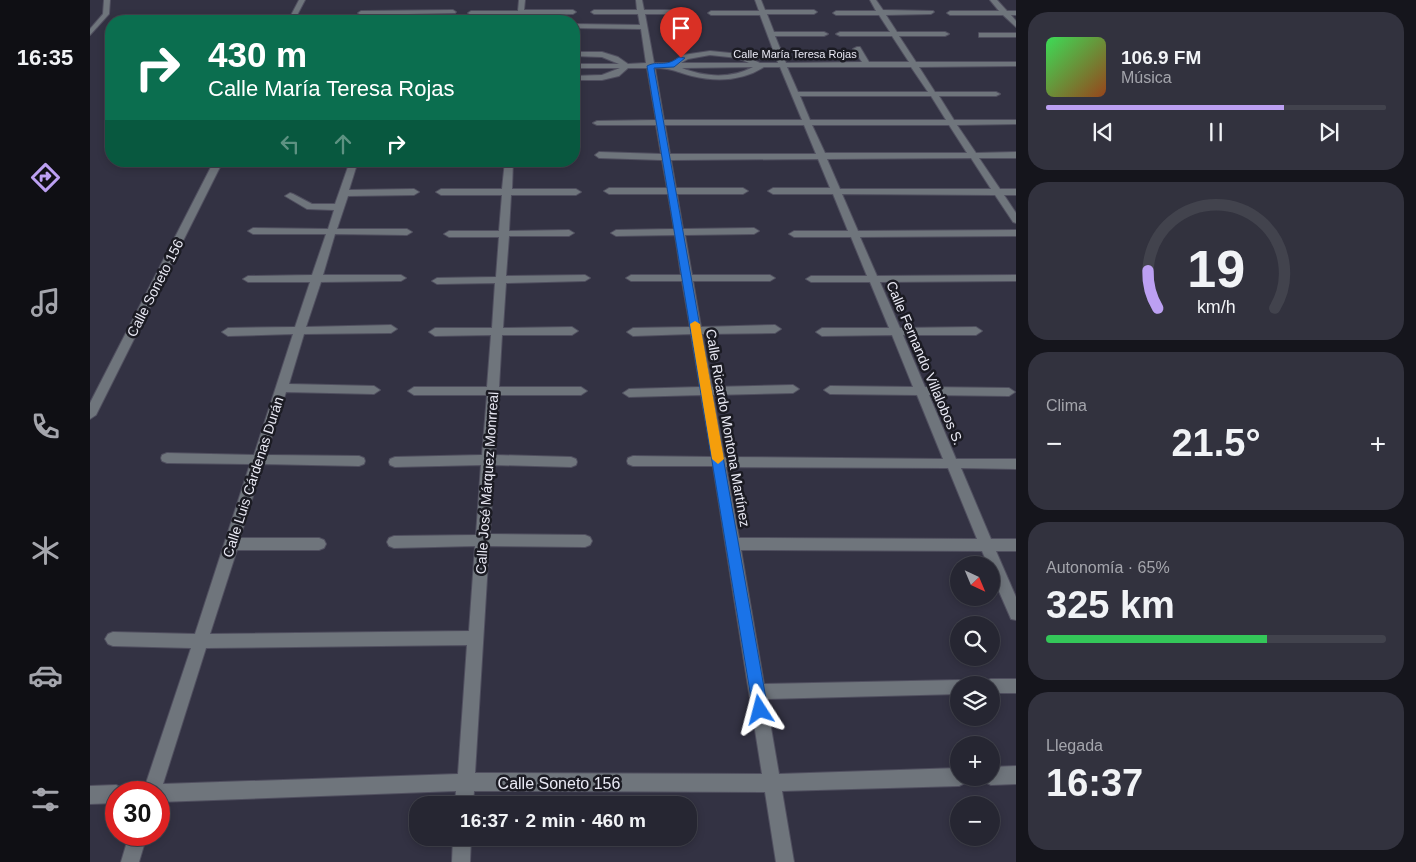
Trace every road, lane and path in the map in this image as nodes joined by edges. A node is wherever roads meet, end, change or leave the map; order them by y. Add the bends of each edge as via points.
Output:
1 (106, 0) edge
2 (302, 0) edge
3 (522, 0) edge
4 (758, 0) edge
5 (873, 0) edge
6 (993, 0) edge
7 (641, 6) edge
8 (402, 9) junction
9 (453, 12) dead end
10 (521, 12) junction
11 (573, 12) dead end
12 (594, 12) dead end
13 (683, 12) dead end
14 (814, 12) dead end
15 (931, 12) dead end
16 (360, 13) dead end
17 (471, 13) dead end
18 (711, 13) dead end
19 (763, 13) junction
20 (836, 13) dead end
21 (882, 13) junction
22 (950, 13) dead end
23 (1005, 13) junction
24 (1016, 13) edge
25 (105, 15) edge
26 (105, 15) edge
27 (294, 15) edge
28 (400, 15) edge
29 (521, 15) edge
30 (1016, 25) edge
31 (580, 26) edge
32 (644, 27) junction
33 (90, 33) edge
34 (771, 34) junction
35 (824, 34) dead end
36 (840, 34) dead end
37 (895, 34) junction
38 (945, 34) dead end
39 (982, 35) dead end
40 (1016, 35) edge
41 (857, 49) dead end
42 (580, 54) edge
43 (1016, 64) edge
44 (867, 65) junction
45 (914, 65) junction
46 (580, 66) edge
47 (626, 66) junction
48 (650, 66) junction
49 (672, 66) junction
50 (761, 66) junction
51 (783, 66) junction
52 (580, 78) edge
53 (795, 94) junction
54 (933, 94) junction
55 (996, 94) dead end
56 (1016, 122) edge
57 (597, 123) dead end
58 (808, 123) junction
59 (953, 123) junction
60 (660, 124) junction
61 (599, 154) dead end
62 (1016, 155) edge
63 (666, 156) junction
64 (974, 156) junction
65 (822, 157) junction
66 (217, 167) edge
67 (352, 167) edge
68 (509, 167) edge
69 (672, 190) junction
70 (507, 191) junction
71 (609, 191) dead end
72 (743, 191) dead end
73 (773, 191) dead end
74 (836, 191) junction
75 (414, 192) dead end
76 (441, 192) dead end
77 (576, 192) dead end
78 (1016, 192) edge
79 (344, 193) junction
80 (998, 193) junction
81 (290, 196) dead end
82 (339, 207) junction
83 (1016, 220) edge
84 (253, 231) dead end
85 (754, 231) dead end
86 (407, 232) dead end
87 (679, 232) junction
88 (331, 233) junction
89 (504, 233) junction
90 (569, 233) dead end
91 (616, 233) dead end
92 (1016, 233) edge
93 (449, 234) dead end
94 (794, 234) dead end
95 (855, 235) junction
96 (402, 278) dead end
97 (585, 278) dead end
98 (631, 278) dead end
99 (687, 278) junction
100 (770, 278) dead end
101 (811, 278) dead end
102 (873, 278) junction
103 (1016, 278) edge
104 (248, 279) dead end
105 (316, 279) junction
106 (501, 280) junction
107 (437, 281) dead end
108 (391, 329) dead end
109 (775, 329) dead end
110 (895, 330) junction
111 (572, 331) dead end
112 (976, 331) dead end
113 (228, 332) dead end
114 (299, 332) junction
115 (435, 332) dead end
116 (497, 332) junction
117 (633, 332) dead end
118 (696, 332) junction
119 (822, 332) dead end
120 (281, 388) junction
121 (794, 389) dead end
122 (374, 390) dead end
123 (581, 390) dead end
124 (830, 390) dead end
125 (921, 390) junction
126 (414, 391) dead end
127 (706, 391) junction
128 (493, 392) junction
129 (1009, 392) dead end
130 (629, 393) dead end
131 (90, 415) edge
132 (167, 458) dead end
133 (258, 459) junction
134 (488, 460) junction
135 (359, 461) dead end
136 (633, 461) dead end
137 (719, 461) junction
138 (395, 462) dead end
139 (571, 462) dead end
140 (952, 464) junction
141 (1016, 464) edge
142 (483, 540) junction
143 (585, 541) dead end
144 (394, 542) dead end
145 (231, 544) junction
146 (319, 544) dead end
147 (733, 544) junction
148 (987, 546) junction
149 (1016, 546) edge
150 (1016, 614) edge
151 (476, 638) junction
152 (113, 639) dead end
153 (200, 641) junction
154 (1000, 686) edge
155 (1016, 686) edge
156 (950, 687) edge
157 (758, 692) junction
158 (1016, 775) edge
159 (1000, 776) edge
160 (950, 777) edge
161 (155, 781) edge
162 (465, 782) junction
163 (771, 783) junction
164 (170, 793) edge
165 (105, 794) edge
166 (90, 795) edge
167 (464, 796) edge
168 (135, 846) edge
169 (462, 846) edge
170 (130, 862) edge
171 (461, 862) edge
172 (785, 862) edge

1 - 26 street
2 - 27 street
3 - 10 street
4 - 19 street, Calle Fernando Villalobos S.
5 - 21 street
6 - 23 street
7 - 12 street
7 - 13 street
7 - 32 street, Calle Ricardo Montona Martínez
8 - 9 street
8 - 16 street
8 - 28 street
10 - 11 street
10 - 17 street
10 - 29 street
14 - 19 street
15 - 21 street
18 - 19 street
19 - 34 street, Calle Fernando Villalobos S.
20 - 21 street
21 - 37 street
22 - 23 street
23 - 24 street
23 - 30 street
25 - 33 street
31 - 32 street
32 - 48 street, Calle Ricardo Montona Martínez
34 - 35 street
34 - 51 street, Calle Fernando Villalobos S.
36 - 37 street
37 - 38 street
37 - 45 street
39 - 40 street
41 - 44 street
42 - 47 street via 610,56
43 - 45 street, Calle María Teresa Rojas
44 - 45 street, Calle María Teresa Rojas
44 - 51 street, Calle María Teresa Rojas
45 - 54 street
46 - 47 street, Calle María Teresa Rojas
47 - 48 street, Calle María Teresa Rojas
47 - 52 street via 602,77
48 - 49 street, Calle María Teresa Rojas
48 - 60 street, Calle Ricardo Montona Martínez
49 - 50 street, Calle María Teresa Rojas
49 - 50 street via 692,74 717,78 742,75
49 - 50 street via 686,56 710,53 740,56
50 - 51 street, Calle María Teresa Rojas
51 - 53 street, Calle Fernando Villalobos S.
53 - 54 street
53 - 58 street, Calle Fernando Villalobos S.
54 - 55 street
54 - 59 street
56 - 59 street
57 - 60 street
58 - 59 street
58 - 60 street
58 - 65 street, Calle Fernando Villalobos S.
59 - 64 street
60 - 63 street, Calle Ricardo Montona Martínez
61 - 63 street
62 - 64 street
63 - 65 street
63 - 69 street, Calle Ricardo Montona Martínez
64 - 65 street
64 - 80 street
65 - 74 street, Calle Fernando Villalobos S.
66 - 131 street, Calle Soneto 156
67 - 79 street, Calle Luis Cárdenas Durán
68 - 70 street, Calle José Márquez Monrreal
69 - 71 street
69 - 72 street
69 - 87 street, Calle Ricardo Montona Martínez
70 - 76 street
70 - 77 street
70 - 89 street, Calle José Márquez Monrreal
73 - 74 street
74 - 80 street
74 - 95 street, Calle Fernando Villalobos S.
75 - 79 street
78 - 80 street
79 - 82 street, Calle Luis Cárdenas Durán
80 - 83 street
81 - 82 street via 310,207
82 - 88 street, Calle Luis Cárdenas Durán
84 - 88 street
85 - 87 street
86 - 88 street
87 - 91 street
87 - 99 street, Calle Ricardo Montona Martínez
88 - 105 street, Calle Luis Cárdenas Durán
89 - 90 street
89 - 93 street
89 - 106 street, Calle José Márquez Monrreal
92 - 95 street
94 - 95 street
95 - 102 street, Calle Fernando Villalobos S.
96 - 105 street
97 - 106 street
98 - 99 street
99 - 100 street
99 - 118 street, Calle Ricardo Montona Martínez
101 - 102 street
102 - 103 street
102 - 110 street, Calle Fernando Villalobos S.
104 - 105 street
105 - 114 street, Calle Luis Cárdenas Durán
106 - 107 street
106 - 116 street, Calle José Márquez Monrreal
108 - 114 street
109 - 118 street
110 - 112 street
110 - 119 street
110 - 125 street, Calle Fernando Villalobos S.
111 - 116 street
113 - 114 street
114 - 120 street, Calle Luis Cárdenas Durán
115 - 116 street
116 - 128 street, Calle José Márquez Monrreal
117 - 118 street
118 - 127 street, Calle Ricardo Montona Martínez
120 - 122 street
120 - 133 street, Calle Luis Cárdenas Durán
121 - 127 street
123 - 128 street
124 - 125 street
125 - 129 street
125 - 140 street, Calle Fernando Villalobos S.
126 - 128 street
127 - 130 street
127 - 137 street, Calle Ricardo Montona Martínez
128 - 134 street, Calle José Márquez Monrreal
132 - 133 street
133 - 135 street
133 - 145 street, Calle Luis Cárdenas Durán
134 - 138 street
134 - 139 street
134 - 142 street, Calle José Márquez Monrreal
136 - 137 street
137 - 140 street
137 - 147 street, Calle Ricardo Montona Martínez
140 - 141 street
140 - 148 street, Calle Fernando Villalobos S.
142 - 143 street
142 - 144 street
142 - 151 street, Calle José Márquez Monrreal
145 - 146 street
145 - 153 street, Calle Luis Cárdenas Durán
147 - 148 street
147 - 157 street, Calle Ricardo Montona Martínez
148 - 149 street
148 - 150 street, Calle Fernando Villalobos S.
151 - 153 street
151 - 162 street, Calle José Márquez Monrreal
152 - 153 street
153 - 161 street, Calle Luis Cárdenas Durán
154 - 155 street
156 - 157 street
157 - 163 street, Calle Ricardo Montona Martínez
158 - 159 street
160 - 163 street, Calle Soneto 156
162 - 163 street, Calle Soneto 156
162 - 164 street, Calle Soneto 156
162 - 167 street, Calle José Márquez Monrreal
163 - 172 street, Calle Ricardo Montona Martínez
165 - 166 street
168 - 170 street
169 - 171 street

